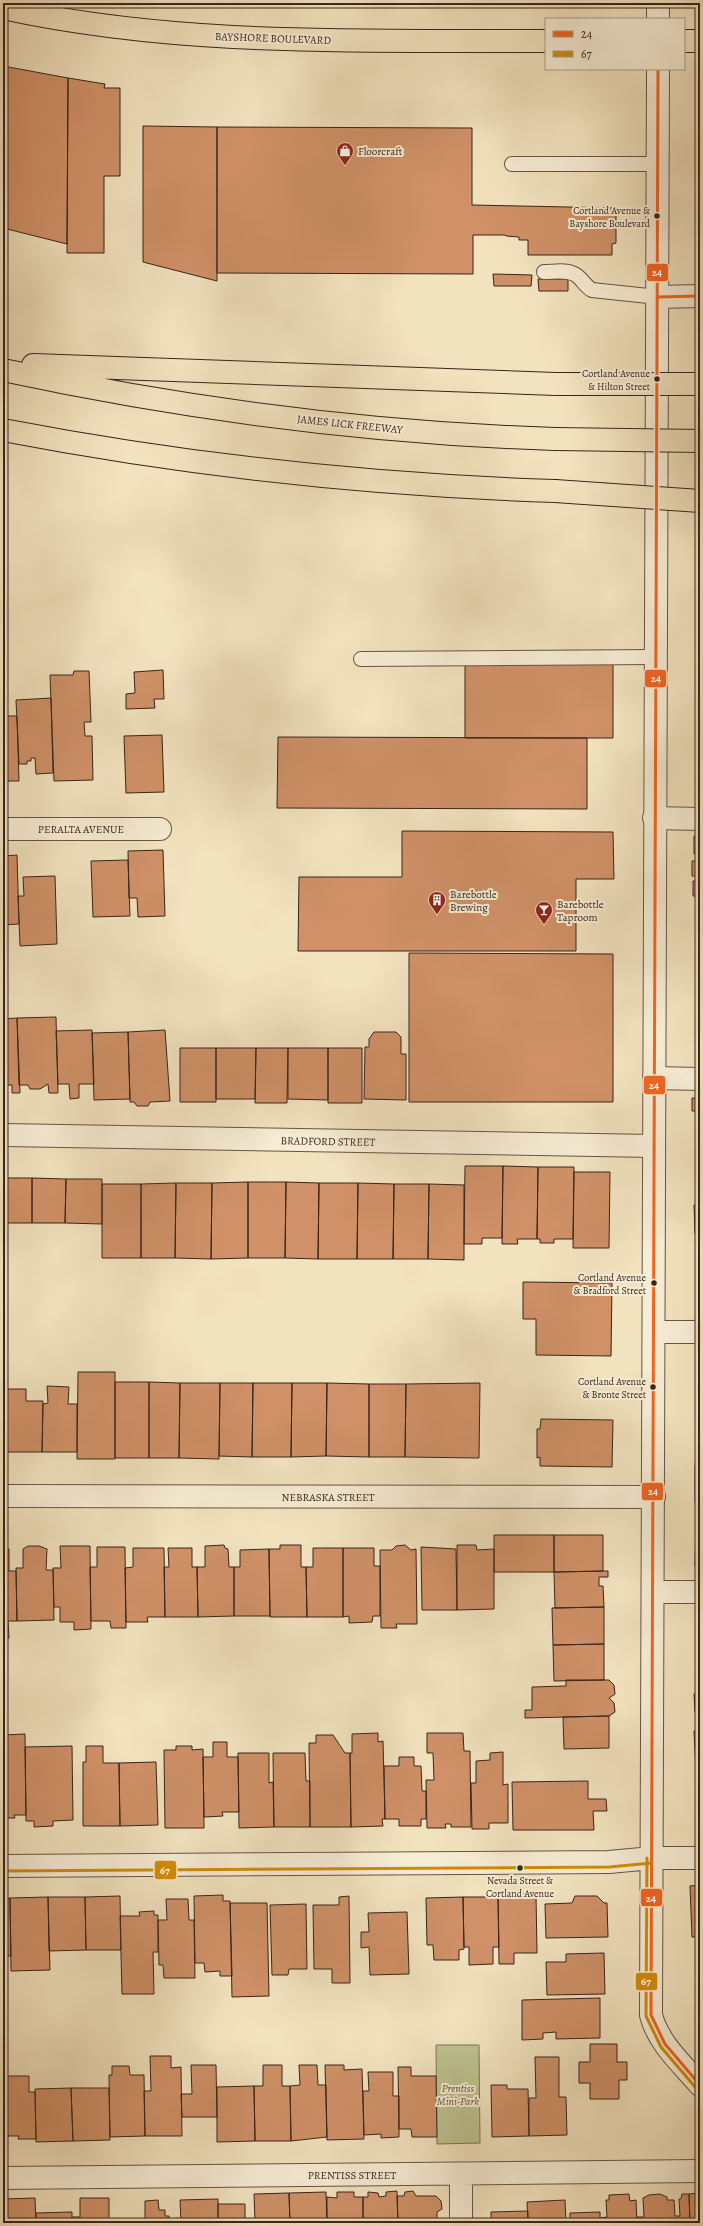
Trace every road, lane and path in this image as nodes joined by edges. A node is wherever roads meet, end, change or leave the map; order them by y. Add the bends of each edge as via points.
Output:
1 (658, 3) edge
2 (3, 8) edge
3 (658, 18) edge
4 (545, 41) edge
5 (685, 41) edge
6 (700, 41) edge
7 (658, 70) edge
8 (512, 164) dead end
9 (658, 164) junction
10 (544, 272) dead end
11 (658, 296) junction
12 (700, 296) edge
13 (3, 364) edge
14 (3, 370) edge
15 (700, 384) edge
16 (3, 430) edge
17 (700, 442) edge
18 (700, 501) edge
19 (655, 657) junction
20 (361, 659) dead end
21 (654, 818) junction
22 (700, 819) edge
23 (3, 829) edge
24 (160, 829) dead end
25 (654, 1078) junction
26 (700, 1079) edge
27 (3, 1135) edge
28 (654, 1146) junction
29 (655, 1332) junction
30 (700, 1332) edge
31 (3, 1496) edge
32 (654, 1497) junction
33 (653, 1592) junction
34 (700, 1592) edge
35 (652, 1858) junction
36 (700, 1858) edge
37 (3, 1866) edge
38 (700, 2086) edge
39 (700, 2171) edge
40 (461, 2174) junction
41 (3, 2178) edge
42 (461, 2223) edge

1 - 3 street
2 - 4 main road, BAYSHORE BOULEVARD via 110,27 215,37
5 - 6 main road
7 - 9 street
8 - 9 lane
9 - 11 street
10 - 11 lane via 567,271 577,275 592,290
11 - 12 street
11 - 19 street
13 - 15 main road, bridge via 556,384
14 - 17 main road, JAMES LICK FREEWAY, bridge via 107,391 311,421 449,434
16 - 18 main road, bridge via 156,456 295,473 433,486
19 - 20 lane
19 - 21 street
21 - 22 street
21 - 25 street
23 - 24 street, PERALTA AVENUE
25 - 26 street
25 - 28 street
27 - 28 street, BRADFORD STREET
28 - 29 street
29 - 30 street
29 - 32 street
31 - 32 street, NEBRASKA STREET
32 - 33 street
33 - 34 street
33 - 35 street
35 - 36 street
35 - 37 street via 609,1862
35 - 38 street via 651,2015 654,2028 661,2040
39 - 40 street, PRENTISS STREET
40 - 41 street, PRENTISS STREET
40 - 42 street

